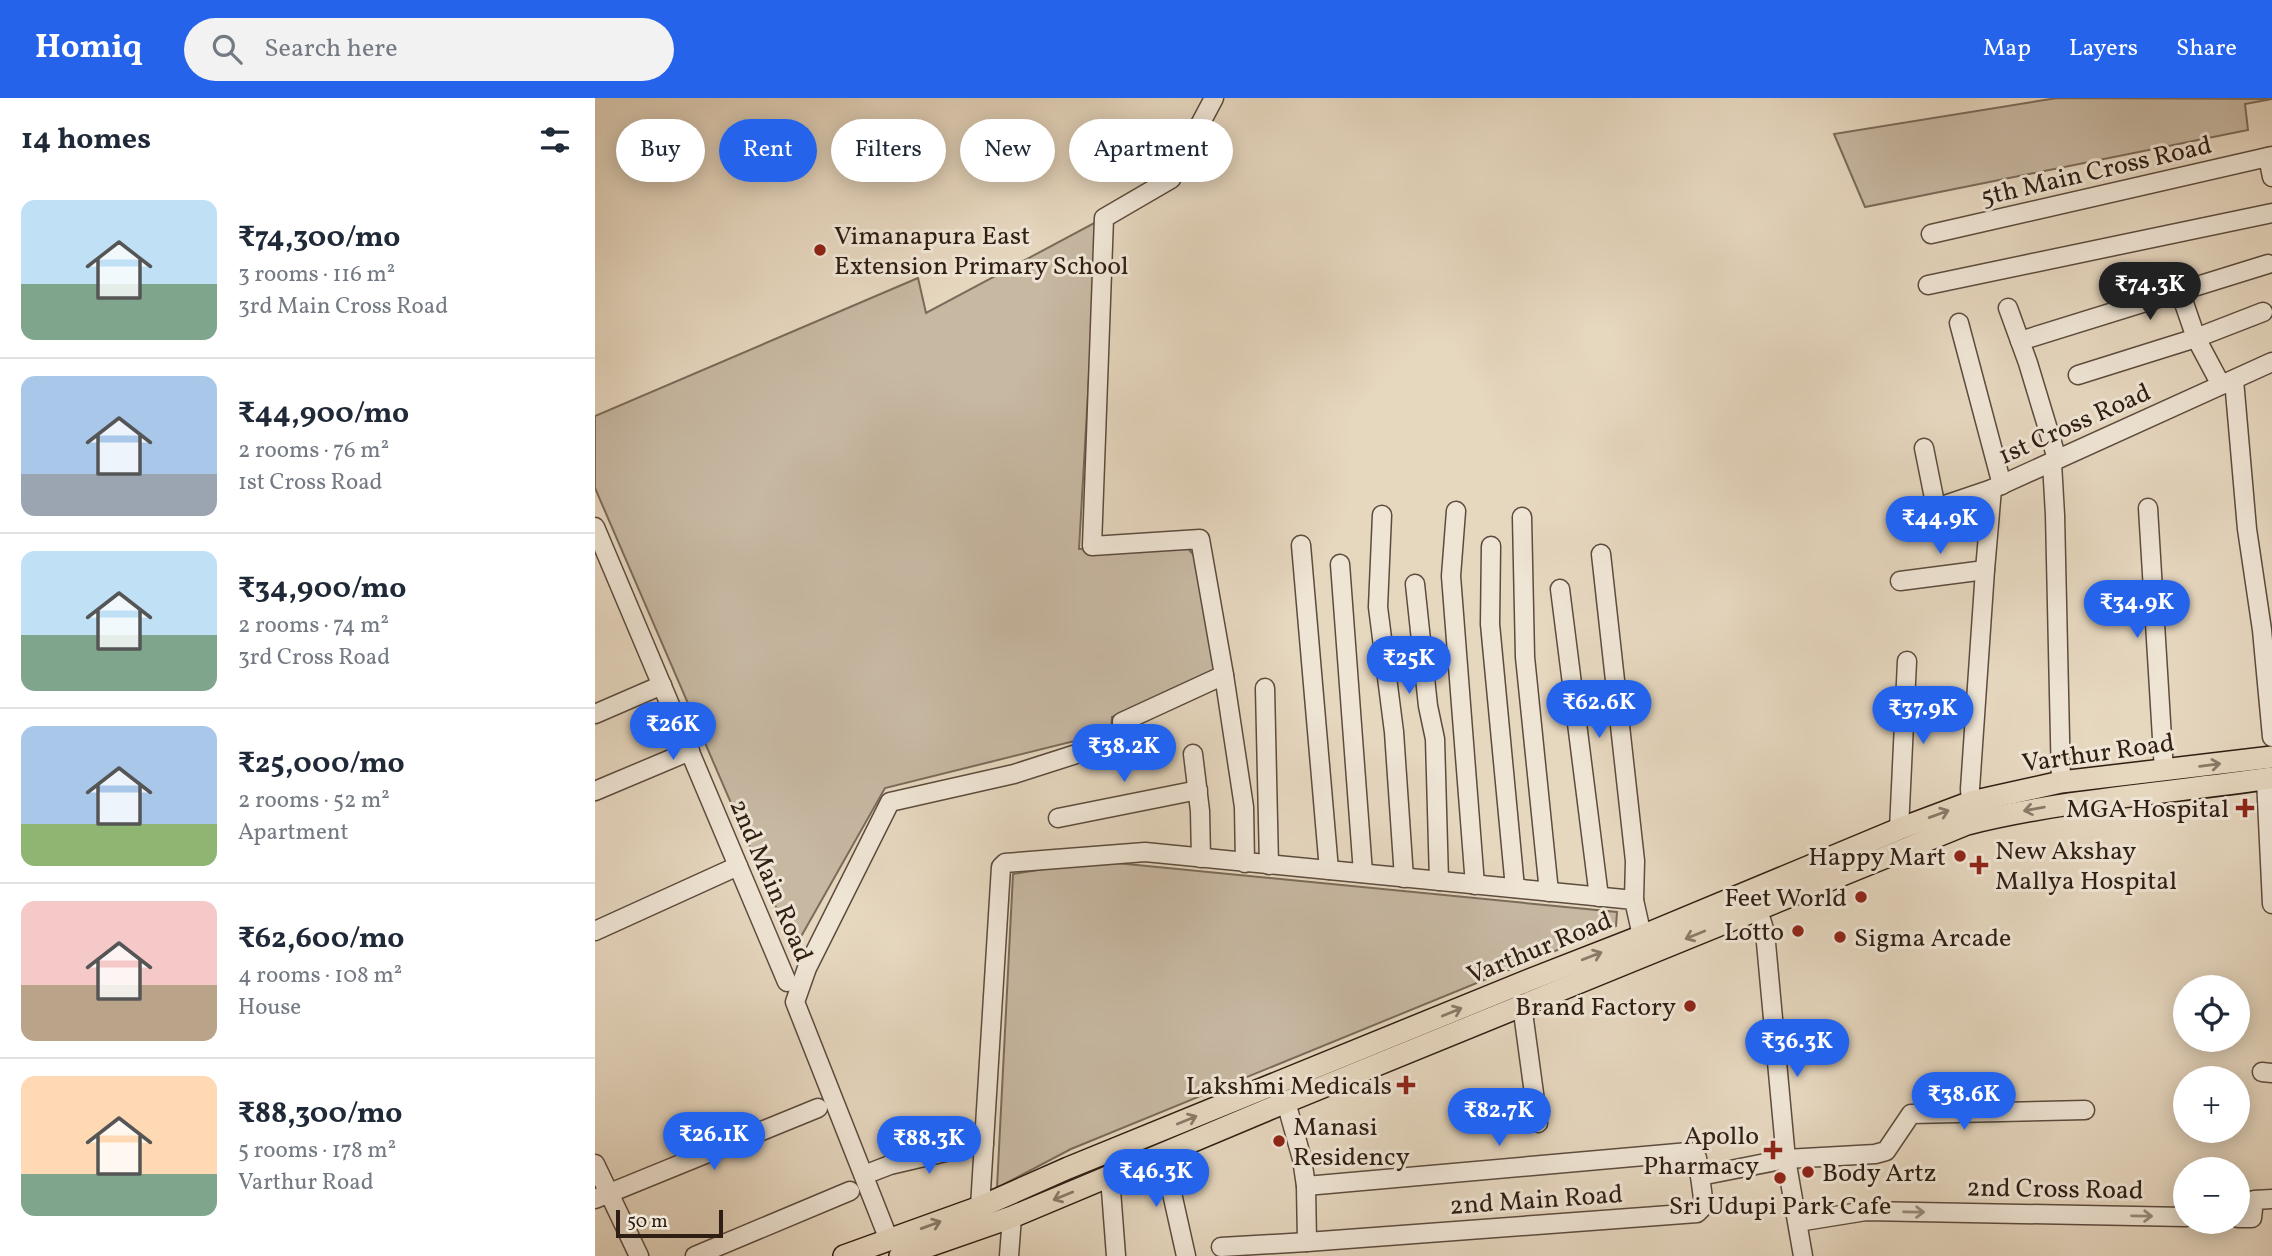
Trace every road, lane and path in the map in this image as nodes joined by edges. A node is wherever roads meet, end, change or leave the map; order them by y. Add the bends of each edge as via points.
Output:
1 (1214, 98) edge
2 (2270, 157) edge
3 (2272, 177) edge
4 (2272, 214) edge
5 (1931, 234) dead end
6 (2268, 264) dead end
7 (2174, 274) dead end
8 (1927, 285) dead end
9 (2180, 293) junction
10 (2008, 308) dead end
11 (2263, 312) dead end
12 (1959, 323) dead end
13 (2196, 338) junction
14 (2020, 341) junction
15 (2272, 362) edge
16 (2078, 374) dead end
17 (2228, 383) junction
18 (1924, 448) dead end
19 (2055, 461) junction
20 (1997, 487) junction
21 (2148, 508) dead end
22 (1456, 511) dead end
23 (1382, 515) dead end
24 (1523, 517) dead end
25 (595, 527) edge
26 (1301, 545) dead end
27 (1491, 546) dead end
28 (1601, 554) dead end
29 (1340, 564) dead end
30 (1985, 569) junction
31 (1900, 581) dead end
32 (1415, 584) dead end
33 (1560, 589) dead end
34 (1907, 662) dead end
35 (1223, 675) junction
36 (662, 685) junction
37 (1265, 688) dead end
38 (595, 714) edge
39 (2272, 737) edge
40 (690, 751) junction
41 (1193, 754) dead end
42 (2272, 757) edge
43 (2164, 771) junction
44 (2269, 778) edge
45 (2061, 782) junction
46 (1198, 790) junction
47 (595, 791) edge
48 (1971, 802) junction
49 (1058, 818) dead end
50 (1899, 829) junction
51 (1201, 858) junction
52 (1245, 863) junction
53 (1269, 865) junction
54 (738, 866) junction
55 (1329, 870) junction
56 (1363, 873) junction
57 (1404, 878) junction
58 (1439, 881) junction
59 (1475, 885) junction
60 (1515, 888) junction
61 (1549, 892) junction
62 (1598, 897) junction
63 (1634, 900) junction
64 (2272, 904) edge
65 (1758, 910) junction
66 (595, 931) edge
67 (1643, 936) junction
68 (787, 982) dead end
69 (1522, 1005) junction
70 (1393, 1047) junction
71 (1286, 1102) junction
72 (818, 1108) dead end
73 (2085, 1110) dead end
74 (1538, 1123) dead end
75 (984, 1143) junction
76 (1163, 1153) junction
77 (1786, 1159) junction
78 (595, 1164) edge
79 (864, 1175) junction
80 (1700, 1176) junction
81 (1109, 1177) junction
82 (1306, 1186) junction
83 (850, 1191) dead end
84 (602, 1196) edge
85 (2272, 1199) edge
86 (979, 1207) junction
87 (1012, 1217) junction
88 (2173, 1217) edge
89 (2250, 1218) edge
90 (1798, 1222) junction
91 (1307, 1242) junction
92 (1221, 1247) dead end
93 (895, 1248) edge
94 (639, 1256) edge
95 (695, 1256) edge
96 (844, 1256) edge
97 (1009, 1256) edge
98 (1116, 1256) edge
99 (1186, 1256) edge
100 (1803, 1256) edge

1 - 35 street via 1171,179 1104,218 1092,546 1201,539
2 - 3 street
2 - 5 street, 5th Main Cross Road
4 - 8 street
6 - 9 street
7 - 9 street
9 - 13 street
9 - 14 street
10 - 14 street
11 - 13 street
12 - 20 street
13 - 16 street
13 - 17 street
14 - 19 street
15 - 17 street, 1st Cross Road
17 - 19 street, 1st Cross Road
17 - 39 street
18 - 20 street via 1936,508
19 - 20 street, 1st Cross Road
19 - 45 street
20 - 30 street, 1st Cross Road
21 - 43 street
22 - 59 street via 1451,576
23 - 57 street via 1378,607 1394,732
24 - 61 street via 1525,657
25 - 36 street, 2nd Main Road
26 - 55 street
27 - 60 street via 1490,624
28 - 63 street via 1635,861
29 - 56 street
30 - 31 street
30 - 48 street, 1st Cross Road
32 - 58 street via 1435,739
33 - 62 street
34 - 50 street
35 - 52 street via 1244,807
35 - 79 street, 2nd Main Road via 1122,722 1123,739 1014,774 890,802 807,968 795,1003
36 - 38 street
36 - 40 street, 2nd Main Road
37 - 53 street
40 - 47 street
40 - 54 street, 2nd Main Road
41 - 46 street
43 -> 42 main road, Varthur Road
43 - 45 main road, Varthur Road
44 - 64 street
44 -> 65 main road, Varthur Road via 2070,803 1967,824
45 - 48 main road, Varthur Road
46 - 49 street
46 - 51 street
50 -> 48 main road, Varthur Road
50 - 67 main road, Varthur Road
51 - 52 street
51 - 75 street via 1146,852 1003,864
52 - 53 street
53 - 55 street
54 - 66 street
54 - 68 street, 2nd Main Road
55 - 56 street
56 - 57 street
57 - 58 street
58 - 59 street
59 - 60 street
60 - 61 street
61 - 62 street
62 - 63 street
63 - 67 street
65 -> 69 main road, Varthur Road
65 - 77 street via 1765,932
70 -> 67 main road, Varthur Road
69 - 70 main road, Varthur Road
69 - 74 street
70 - 71 main road, Varthur Road
86 -> 70 main road, Varthur Road via 1067,1168
71 - 76 main road, Varthur Road
71 - 82 street
72 - 84 street
73 - 77 street via 1911,1114 1886,1151
75 - 79 street
75 - 86 street
76 - 81 main road, Varthur Road
76 - 99 street
77 - 80 street
77 - 90 street
78 - 84 street
79 - 93 street, 2nd Main Road
80 - 82 street via 1697,1158 1689,1152
80 - 91 street, 2nd Main Road via 1704,1206 1697,1213
81 -> 87 main road, Varthur Road
81 - 98 street
82 - 91 street
83 - 95 street
84 - 94 street
85 - 89 street via 2254,1200
93 -> 86 main road, Varthur Road
87 - 93 main road, Varthur Road
87 - 97 street
90 -> 88 street, 2nd Cross Road via 1866,1211
90 - 100 street
91 - 92 street
93 - 96 main road, Varthur Road

